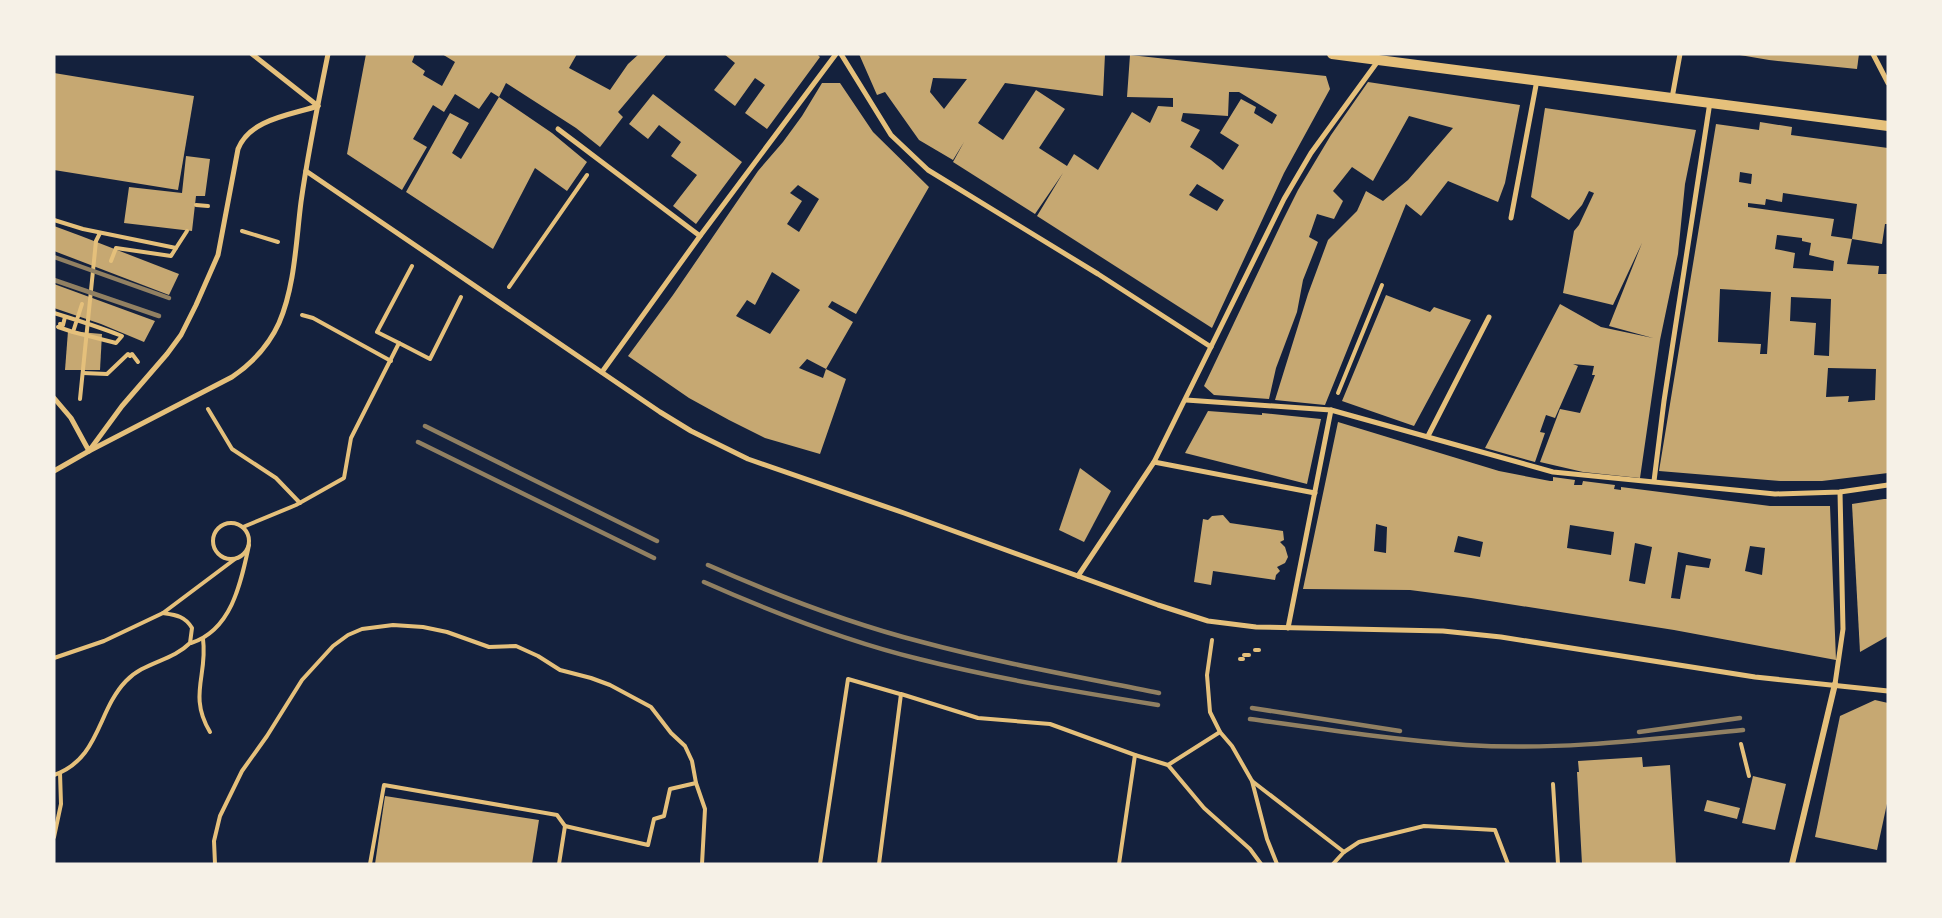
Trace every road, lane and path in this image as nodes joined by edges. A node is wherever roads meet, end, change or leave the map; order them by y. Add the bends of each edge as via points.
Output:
1 (252, 54) edge
2 (328, 54) edge
3 (839, 54) edge
4 (1332, 54) edge
5 (1680, 54) edge
6 (1874, 54) edge
7 (1380, 57) edge
8 (1537, 80) junction
9 (1888, 83) edge
10 (1672, 98) junction
11 (1710, 102) junction
12 (318, 106) junction
13 (1888, 126) edge
14 (558, 129) dead end
15 (598, 159) junction
16 (306, 171) junction
17 (1511, 218) dead end
18 (54, 220) edge
19 (224, 226) junction
20 (187, 231) dead end
21 (100, 233) junction
22 (700, 236) junction
23 (295, 247) junction
24 (176, 248) junction
25 (111, 261) dead end
26 (409, 272) dead end
27 (469, 282) junction
28 (1382, 285) dead end
29 (499, 301) junction
30 (82, 304) dead end
31 (54, 313) edge
32 (64, 316) junction
33 (1489, 317) dead end
34 (313, 318) dead end
35 (87, 322) junction
36 (73, 332) junction
37 (399, 343) junction
38 (1211, 347) junction
39 (390, 361) junction
40 (602, 372) junction
41 (83, 373) junction
42 (148, 375) junction
43 (200, 396) junction
44 (54, 398) edge
45 (1186, 400) junction
46 (79, 401) dead end
47 (1331, 410) junction
48 (1428, 436) junction
49 (89, 451) junction
50 (1154, 462) junction
51 (54, 471) edge
52 (1654, 481) junction
53 (1888, 485) edge
54 (1840, 492) junction
55 (1315, 493) junction
56 (300, 502) junction
57 (243, 527) junction
58 (249, 544) junction
59 (235, 559) junction
60 (1078, 576) junction
61 (163, 613) junction
62 (1216, 622) junction
63 (1288, 628) junction
64 (203, 639) junction
65 (190, 643) junction
66 (54, 658) edge
67 (1835, 684) junction
68 (1888, 692) edge
69 (901, 694) junction
70 (210, 732) dead end
71 (1220, 732) junction
72 (1741, 744) dead end
73 (1135, 755) junction
74 (1168, 765) junction
75 (60, 773) junction
76 (54, 775) edge
77 (1749, 776) dead end
78 (1252, 781) junction
79 (696, 783) junction
80 (1553, 784) dead end
81 (565, 826) junction
82 (54, 837) edge
83 (1344, 852) junction
84 (215, 864) edge
85 (370, 864) edge
86 (559, 864) edge
87 (702, 864) edge
88 (820, 864) edge
89 (879, 864) edge
90 (1119, 864) edge
91 (1261, 864) edge
92 (1277, 864) edge
93 (1333, 864) edge
94 (1508, 864) edge
95 (1558, 864) edge
96 (1792, 864) edge

1 - 12 street
2 - 12 street
3 - 22 street
3 - 38 street via 891,135 928,170
4 - 7 street
5 - 10 street
6 - 9 street
7 - 8 street
7 - 38 street via 1311,153 1284,199
8 - 10 street
8 - 17 street
10 - 11 street
11 - 13 street
11 - 52 street
12 - 16 street
12 - 19 street via 256,127 244,136 238,149
14 - 15 street
15 - 22 street
15 - 29 path
16 - 23 street
16 - 27 street
18 - 21 path
19 - 23 path
19 - 42 street via 218,255 181,335
20 - 24 path
21 - 24 path
21 - 35 path
22 - 40 street
23 - 43 street via 284,310 271,338 245,368
24 - 25 path via 171,256 116,248
26 - 37 path via 377,332
27 - 29 street
27 - 37 path via 430,359
28 - 47 path
29 - 40 street
30 - 36 path
31 - 32 path
32 - 35 path
32 - 36 path via 63,325 59,325
33 - 48 street
34 - 39 path
35 - 36 path via 122,336 116,343
35 - 41 path
37 - 39 path
38 - 45 street
39 - 56 path via 351,438 344,478
40 - 60 street via 691,431 748,459
41 - 42 path via 107,374 132,354
41 - 46 path
42 - 49 street
43 - 49 street
43 - 56 path via 231,449 276,478
44 - 49 street via 71,418
45 - 47 street
45 - 50 street
47 - 48 street
47 - 55 street
48 - 52 street via 1553,471
49 - 51 street
50 - 55 street
50 - 60 street
52 - 54 street via 1775,494
53 - 54 street
54 - 67 street via 1843,629
55 - 63 street
56 - 57 path
57 - 58 path
57 - 59 path via 225,524 214,536 216,552
58 - 59 path via 244,554
58 - 64 path via 234,600 218,626
59 - 61 path
60 - 62 street
61 - 65 path via 189,622
61 - 66 path via 104,641
62 - 63 street
62 - 71 path via 1208,675 1210,712
63 - 67 street via 1478,635 1755,677
64 - 65 path
64 - 70 path via 198,699
65 - 75 path via 173,656 134,673 115,696 87,750 77,763
67 - 68 street
67 - 96 street
69 - 73 path via 978,718 1050,723
69 - 88 path via 848,679
69 - 89 path
71 - 74 path
71 - 78 path
72 - 77 path
73 - 74 path
73 - 90 path
74 - 91 path via 1204,808
75 - 76 path
75 - 82 path via 61,804
78 - 83 path
78 - 92 path
79 - 81 path via 670,789 664,816 654,819 648,846
79 - 84 path via 685,746 651,707 634,696 561,670 516,646 489,647 423,627 362,629 333,646 302,680 242,771 220,816 214,841
79 - 87 path via 705,809
80 - 95 path
81 - 85 path via 557,815 384,785
81 - 86 path
83 - 93 path
83 - 94 path via 1359,842 1424,826 1495,830

